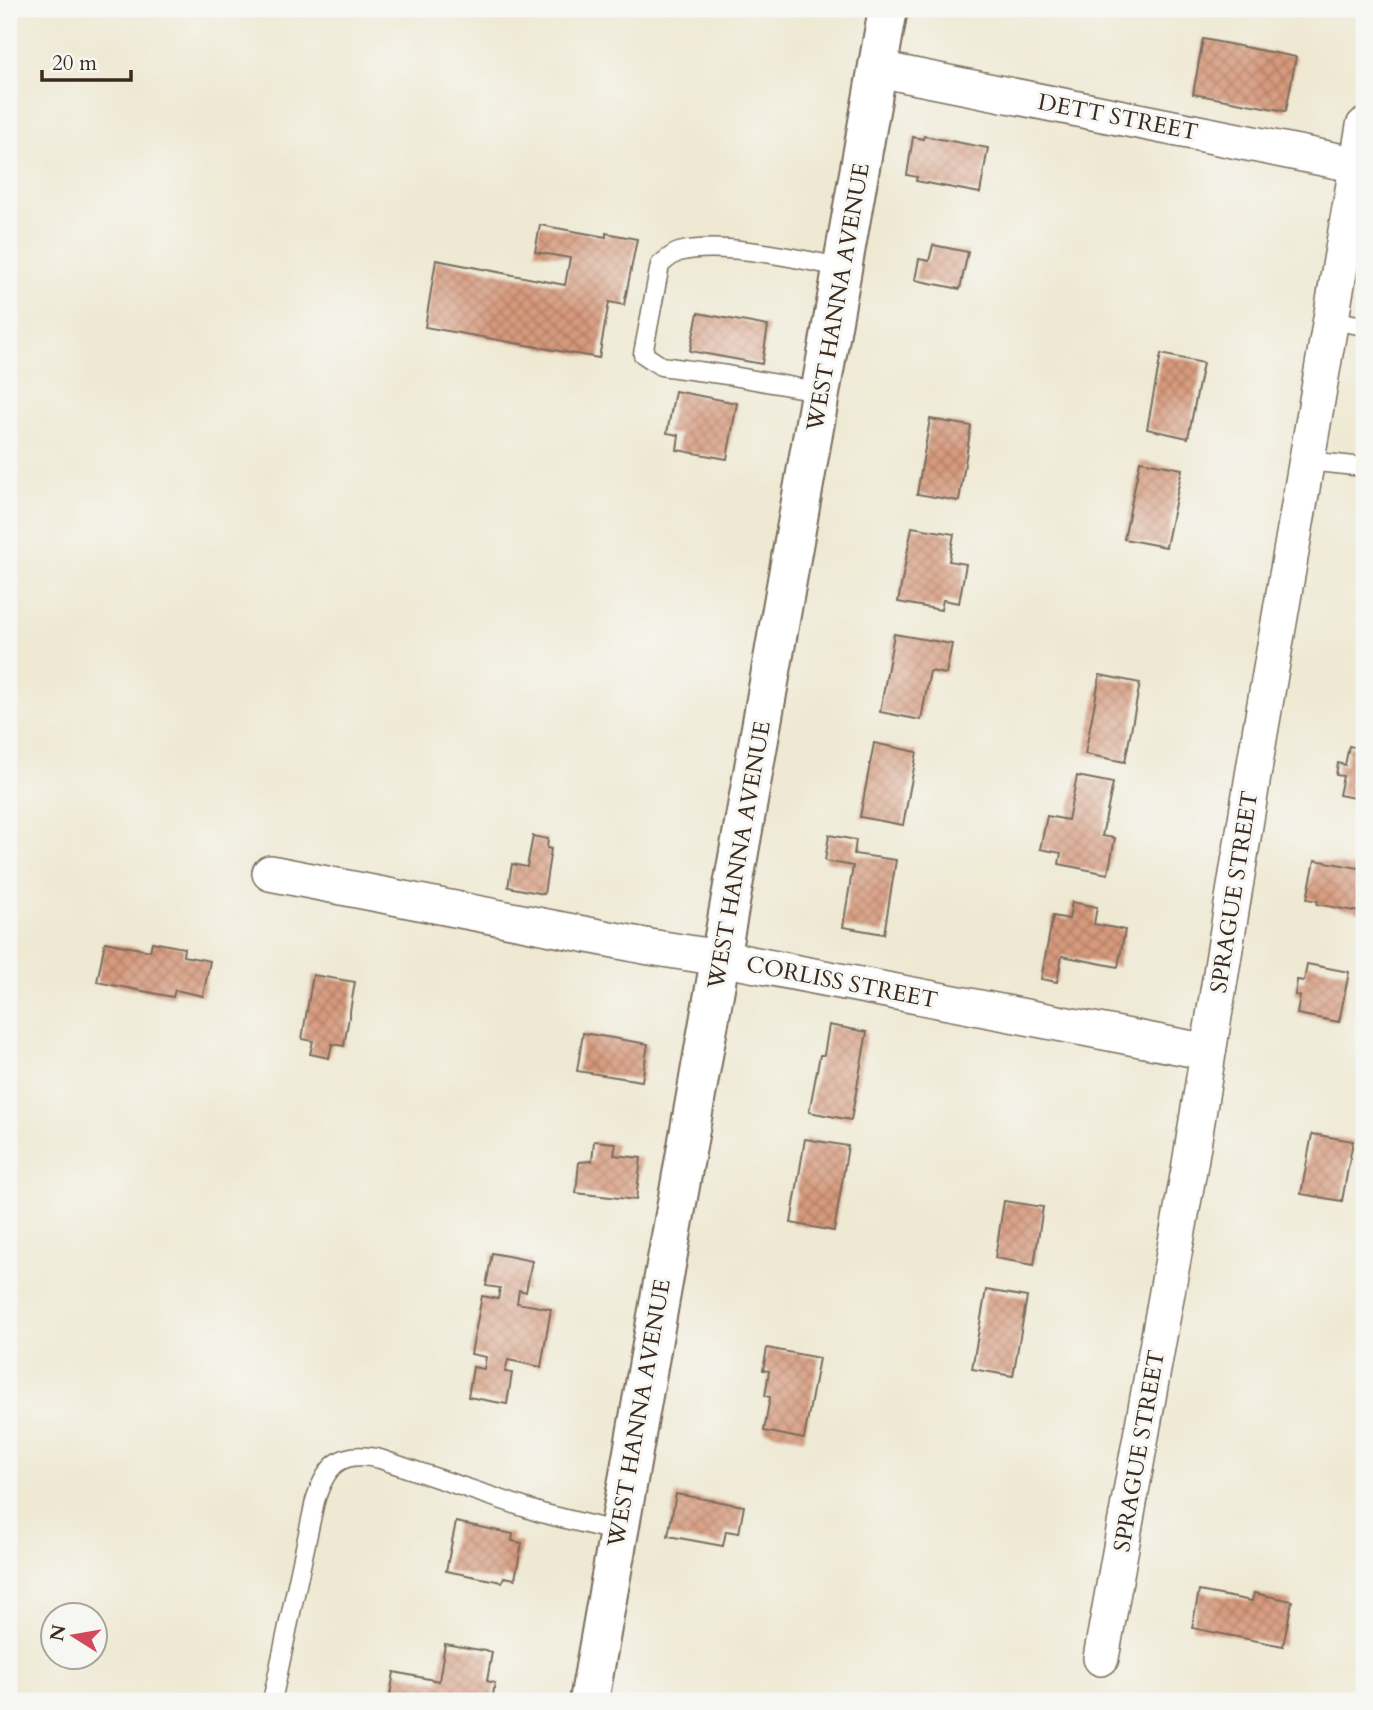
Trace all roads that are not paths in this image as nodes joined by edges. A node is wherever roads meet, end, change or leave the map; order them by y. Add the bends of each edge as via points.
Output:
1 (888, 9) edge
2 (878, 69) junction
3 (1364, 126) edge
4 (1357, 165) junction
5 (844, 268) junction
6 (1348, 323) edge
7 (822, 393) junction
8 (1307, 461) junction
9 (1364, 467) edge
10 (270, 873) dead end
11 (720, 958) junction
12 (1208, 1052) junction
13 (618, 1532) junction
14 (1101, 1658) dead end
15 (272, 1701) edge
16 (589, 1701) edge

1 - 2 main road, WEST HANNA AVENUE
2 - 4 street, DETT STREET
2 - 5 main road, WEST HANNA AVENUE
3 - 4 street, SPRAGUE STREET
4 - 6 street, SPRAGUE STREET
5 - 7 main road, WEST HANNA AVENUE
5 - 7 lane via 711,248 676,252 660,265 643,354 661,366
6 - 8 street, SPRAGUE STREET
7 - 11 main road, WEST HANNA AVENUE
8 - 9 lane
8 - 12 street, SPRAGUE STREET
10 - 11 street, CORLISS STREET
11 - 12 street, CORLISS STREET
11 - 13 main road, WEST HANNA AVENUE
12 - 14 street, SPRAGUE STREET
13 - 15 lane via 541,1513 369,1456 346,1459 327,1471 312,1514
13 - 16 main road, WEST HANNA AVENUE

